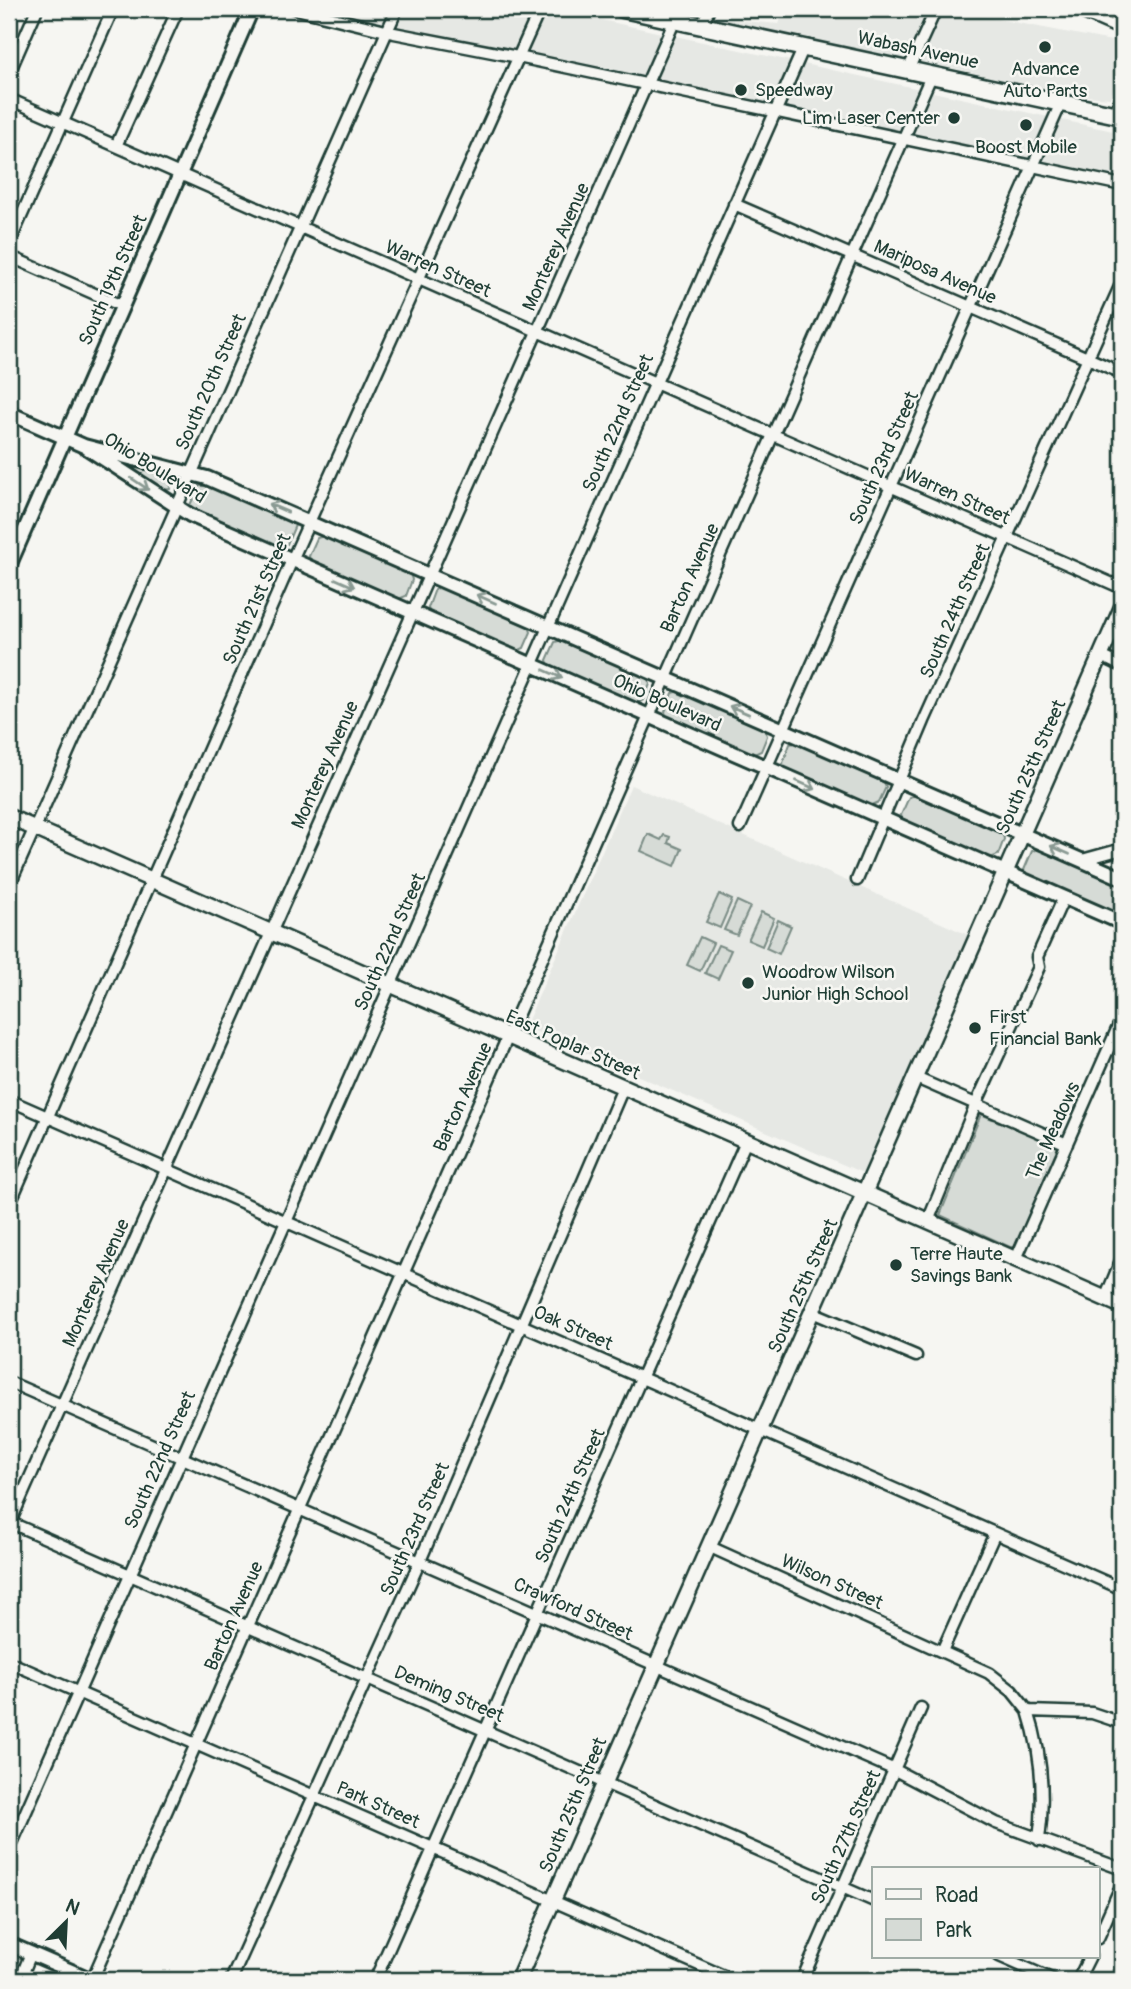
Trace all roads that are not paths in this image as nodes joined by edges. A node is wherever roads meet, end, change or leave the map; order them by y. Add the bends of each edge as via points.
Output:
1 (37, 9) edge
2 (113, 9) edge
3 (178, 9) edge
4 (252, 9) edge
5 (296, 9) edge
6 (397, 9) edge
7 (540, 9) edge
8 (623, 9) edge
9 (709, 9) edge
10 (936, 9) edge
11 (1074, 9) edge
12 (676, 20) junction
13 (702, 25) junction
14 (1122, 30) edge
15 (387, 31) junction
16 (803, 49) junction
17 (518, 57) junction
18 (909, 68) junction
19 (9, 73) edge
20 (932, 74) junction
21 (647, 84) junction
22 (1122, 96) edge
23 (9, 99) edge
24 (1061, 103) junction
25 (775, 111) junction
26 (1118, 115) edge
27 (62, 122) junction
28 (904, 139) junction
29 (117, 146) junction
30 (1033, 165) junction
31 (181, 175) junction
32 (1122, 185) edge
33 (734, 204) junction
34 (300, 227) junction
35 (9, 244) edge
36 (851, 255) junction
37 (9, 256) edge
38 (418, 279) junction
39 (1122, 282) edge
40 (122, 306) junction
41 (969, 306) junction
42 (537, 332) junction
43 (1088, 358) junction
44 (1122, 373) edge
45 (654, 384) junction
46 (9, 413) edge
47 (772, 434) junction
48 (64, 437) junction
49 (84, 446) junction
50 (190, 471) junction
51 (891, 486) junction
52 (174, 506) junction
53 (310, 522) junction
54 (1008, 537) junction
55 (292, 560) junction
56 (9, 566) edge
57 (428, 574) junction
58 (1122, 589) edge
59 (1122, 607) edge
60 (411, 612) junction
61 (547, 626) junction
62 (1101, 656) junction
63 (530, 664) junction
64 (1122, 666) edge
65 (665, 677) junction
66 (648, 715) junction
67 (782, 729) junction
68 (766, 767) junction
69 (901, 780) junction
70 (9, 817) edge
71 (884, 819) junction
72 (740, 827) dead end
73 (33, 828) junction
74 (1023, 834) junction
75 (1122, 849) edge
76 (1082, 860) junction
77 (1007, 872) junction
78 (1122, 878) edge
79 (152, 880) junction
80 (857, 880) dead end
81 (9, 886) edge
82 (1064, 897) junction
83 (1122, 923) edge
84 (270, 933) junction
85 (390, 985) junction
86 (1122, 1018) edge
87 (508, 1037) junction
88 (916, 1078) junction
89 (623, 1088) junction
90 (9, 1100) edge
91 (976, 1104) junction
92 (48, 1117) junction
93 (746, 1141) junction
94 (1067, 1144) junction
95 (166, 1168) junction
96 (865, 1194) junction
97 (9, 1205) edge
98 (928, 1221) junction
99 (286, 1222) junction
100 (1122, 1258) edge
101 (1016, 1259) junction
102 (405, 1274) junction
103 (1105, 1299) junction
104 (1122, 1306) edge
105 (812, 1312) junction
106 (524, 1325) junction
107 (916, 1356) dead end
108 (642, 1379) junction
109 (9, 1382) edge
110 (61, 1405) junction
111 (761, 1430) junction
112 (181, 1457) junction
113 (300, 1510) junction
114 (9, 1523) edge
115 (995, 1533) junction
116 (708, 1546) junction
117 (420, 1561) junction
118 (128, 1574) junction
119 (1122, 1589) edge
120 (537, 1612) junction
121 (247, 1628) junction
122 (943, 1650) junction
123 (9, 1662) edge
124 (655, 1665) junction
125 (367, 1678) junction
126 (79, 1692) junction
127 (921, 1708) dead end
128 (1028, 1711) junction
129 (1119, 1722) dead end
130 (485, 1729) junction
131 (197, 1745) junction
132 (895, 1770) junction
133 (603, 1782) junction
134 (315, 1797) junction
135 (1039, 1840) junction
136 (433, 1848) junction
137 (9, 1850) edge
138 (1122, 1869) edge
139 (1122, 1884) edge
140 (843, 1887) junction
141 (872, 1900) edge
142 (552, 1901) junction
143 (1100, 1934) edge
144 (9, 1944) edge
145 (32, 1953) junction
146 (1004, 1958) edge
147 (1089, 1958) edge
148 (20, 1980) edge
149 (92, 1980) edge
150 (231, 1980) edge
151 (375, 1980) edge
152 (517, 1980) edge
153 (733, 1980) edge
154 (802, 1980) edge
155 (1054, 1980) edge
156 (1079, 1980) edge

1 - 19 street
2 - 27 street
3 - 29 street
4 - 31 street, South 19th Street
5 - 15 street
6 - 15 street, South 20th Street
7 - 17 street, South 21st Street
8 - 12 main road, Wabash Avenue
9 - 13 street
10 - 18 street
11 - 14 street
12 - 13 main road, Wabash Avenue
12 - 21 street, Monterey Avenue
13 - 16 main road, Wabash Avenue
15 - 17 street
15 - 34 street, South 20th Street
16 - 18 main road, Wabash Avenue
16 - 25 street, South 22nd Street
17 - 21 street
17 - 38 street, South 21st Street
18 - 20 main road, Wabash Avenue
20 - 24 main road, Wabash Avenue
20 - 28 street, Barton Avenue
21 - 25 street
21 - 42 street, Monterey Avenue
22 - 26 street
23 - 27 street, Warren Street
24 - 26 main road, Wabash Avenue
24 - 30 street, South 23rd Street
25 - 28 street
25 - 33 street, South 22nd Street
27 - 29 street, Warren Street
27 - 35 street
28 - 30 street
28 - 36 street, Barton Avenue
29 - 31 street, Warren Street
30 - 32 street
30 - 41 street, South 23rd Street
31 - 34 street, Warren Street
31 - 40 street, South 19th Street
33 - 36 street, Mariposa Avenue
33 - 45 street, South 22nd Street
34 - 38 street, Warren Street
34 - 50 street, South 20th Street
36 - 41 street, Mariposa Avenue
36 - 47 street, Barton Avenue
37 - 40 street
38 - 42 street, Warren Street
38 - 53 street, South 21st Street
39 - 43 street, South 24th Street
40 - 48 street, South 19th Street
41 - 43 street, Mariposa Avenue
41 - 51 street, South 23rd Street
42 - 45 street, Warren Street
42 - 57 street, Monterey Avenue
43 - 44 street, Mariposa Avenue
43 - 54 street, South 24th Street
45 - 47 street, Warren Street
45 - 61 street, South 22nd Street
46 - 48 street
47 - 51 street, Warren Street
47 - 65 street, Barton Avenue
48 - 49 street
48 - 56 street, South 19th Street
49 - 50 street, Ohio Boulevard
49 -> 52 street, Ohio Boulevard
50 - 52 street, South 20th Street
53 -> 50 street, Ohio Boulevard
51 - 54 street, Warren Street
51 - 67 street, South 23rd Street
52 - 55 street, Ohio Boulevard
52 - 73 street, South 20th Street
53 - 55 street, South 21st Street
53 - 57 street, Ohio Boulevard
54 - 58 street, Warren Street
54 - 69 street, South 24th Street
55 -> 60 street, Ohio Boulevard
55 - 79 street, South 21st Street
57 - 60 street, Monterey Avenue
61 -> 57 street, Ohio Boulevard
59 - 62 main road, South 25th Street
60 - 63 street, Ohio Boulevard
60 - 84 street, Monterey Avenue
61 - 63 street, South 22nd Street
61 - 65 street, Ohio Boulevard
62 - 64 street
62 - 74 main road, South 25th Street
63 -> 66 street, Ohio Boulevard
63 - 85 street, South 22nd Street
65 - 66 street, Barton Avenue
67 -> 65 street, Ohio Boulevard
66 - 68 street, Ohio Boulevard
66 - 87 street, Barton Avenue
67 - 68 street, South 23rd Street
67 - 69 street, Ohio Boulevard
68 -> 71 street, Ohio Boulevard
68 - 72 street, South 23rd Street
69 - 71 street, South 24th Street
69 - 74 street, Ohio Boulevard
70 - 73 main road, East Poplar Street
71 - 77 street, Ohio Boulevard
71 - 80 street, South 24th Street
73 - 79 main road, East Poplar Street
73 - 81 street, South 20th Street
76 -> 74 street, Ohio Boulevard
74 - 77 main road, South 25th Street
75 - 76 street
76 - 78 street, Ohio Boulevard
77 - 82 street, Ohio Boulevard
77 - 88 main road, South 25th Street
79 - 84 main road, East Poplar Street
79 - 92 street, South 21st Street
82 - 83 street, Ohio Boulevard
82 - 91 street via 1037,957 1039,967
84 - 85 main road, East Poplar Street
84 - 95 street, Monterey Avenue
85 - 87 main road, East Poplar Street
85 - 99 street, South 22nd Street
86 - 94 street, The Meadows
87 - 89 main road, East Poplar Street
87 - 102 street, Barton Avenue
88 - 91 street
88 - 96 main road, South 25th Street
89 - 93 main road, East Poplar Street
89 - 106 street, South 23rd Street
90 - 92 street, Oak Street
91 - 94 street
91 - 98 street
92 - 95 street, Oak Street
92 - 97 street, South 21st Street
93 - 96 main road, East Poplar Street
93 - 108 street, South 24th Street
94 - 101 street, The Meadows
95 - 99 street, Oak Street
95 - 110 street, Monterey Avenue
96 - 98 main road, East Poplar Street
96 - 105 main road, South 25th Street
98 - 101 main road, East Poplar Street
99 - 102 street, Oak Street
99 - 112 street, South 22nd Street
100 - 103 street
101 - 103 main road, East Poplar Street
102 - 106 street, Oak Street
102 - 113 street, Barton Avenue
103 - 104 main road, East Poplar Street
105 - 107 street
105 - 111 main road, South 25th Street
106 - 108 street, Oak Street
106 - 117 street, South 23rd Street
108 - 111 street, Oak Street
108 - 120 street, South 24th Street
109 - 110 street, Crawford Street
110 - 112 street, Crawford Street
110 - 114 street, Monterey Avenue
111 - 115 street, Oak Street
111 - 116 main road, South 25th Street
112 - 113 street, Crawford Street
112 - 118 street, South 22nd Street
113 - 117 street, Crawford Street
113 - 121 street, Barton Avenue
114 - 118 street, Deming Street
115 - 119 street, Oak Street
115 - 122 street
116 - 122 street, Wilson Street
116 - 124 main road, South 25th Street
117 - 120 street, Crawford Street
117 - 125 street, South 23rd Street
118 - 121 street, Deming Street
118 - 126 street, South 22nd Street
120 - 124 street, Crawford Street
120 - 130 street, South 24th Street
121 - 125 street, Deming Street
121 - 131 street, Barton Avenue
122 - 128 street, Wilson Street via 989,1673 1012,1690
123 - 126 street, Park Street
124 - 132 street, Crawford Street
124 - 133 main road, South 25th Street
125 - 130 street, Deming Street
125 - 134 street, South 23rd Street
126 - 131 street, Park Street
126 - 137 street, South 22nd Street
127 - 132 street, South 27th Street
128 - 129 street via 1091,1713
128 - 135 street via 1041,1765
130 - 133 street, Deming Street
130 - 136 street, South 24th Street
131 - 134 street, Park Street
131 - 149 street, Barton Avenue
132 - 135 street, Crawford Street via 962,1808
132 - 140 street, South 27th Street
133 - 140 street, Deming Street
133 - 142 main road, South 25th Street
134 - 136 street, Park Street
134 - 150 street, South 23rd Street
135 - 138 street, Crawford Street
136 - 142 street, Park Street
136 - 151 street, South 24th Street
139 - 143 street
140 - 141 street, Deming Street
140 - 154 street, South 27th Street
142 - 152 main road, South 25th Street
142 - 153 street, Park Street
144 - 145 street
145 - 148 street
145 - 149 street
146 - 155 street
147 - 156 street

